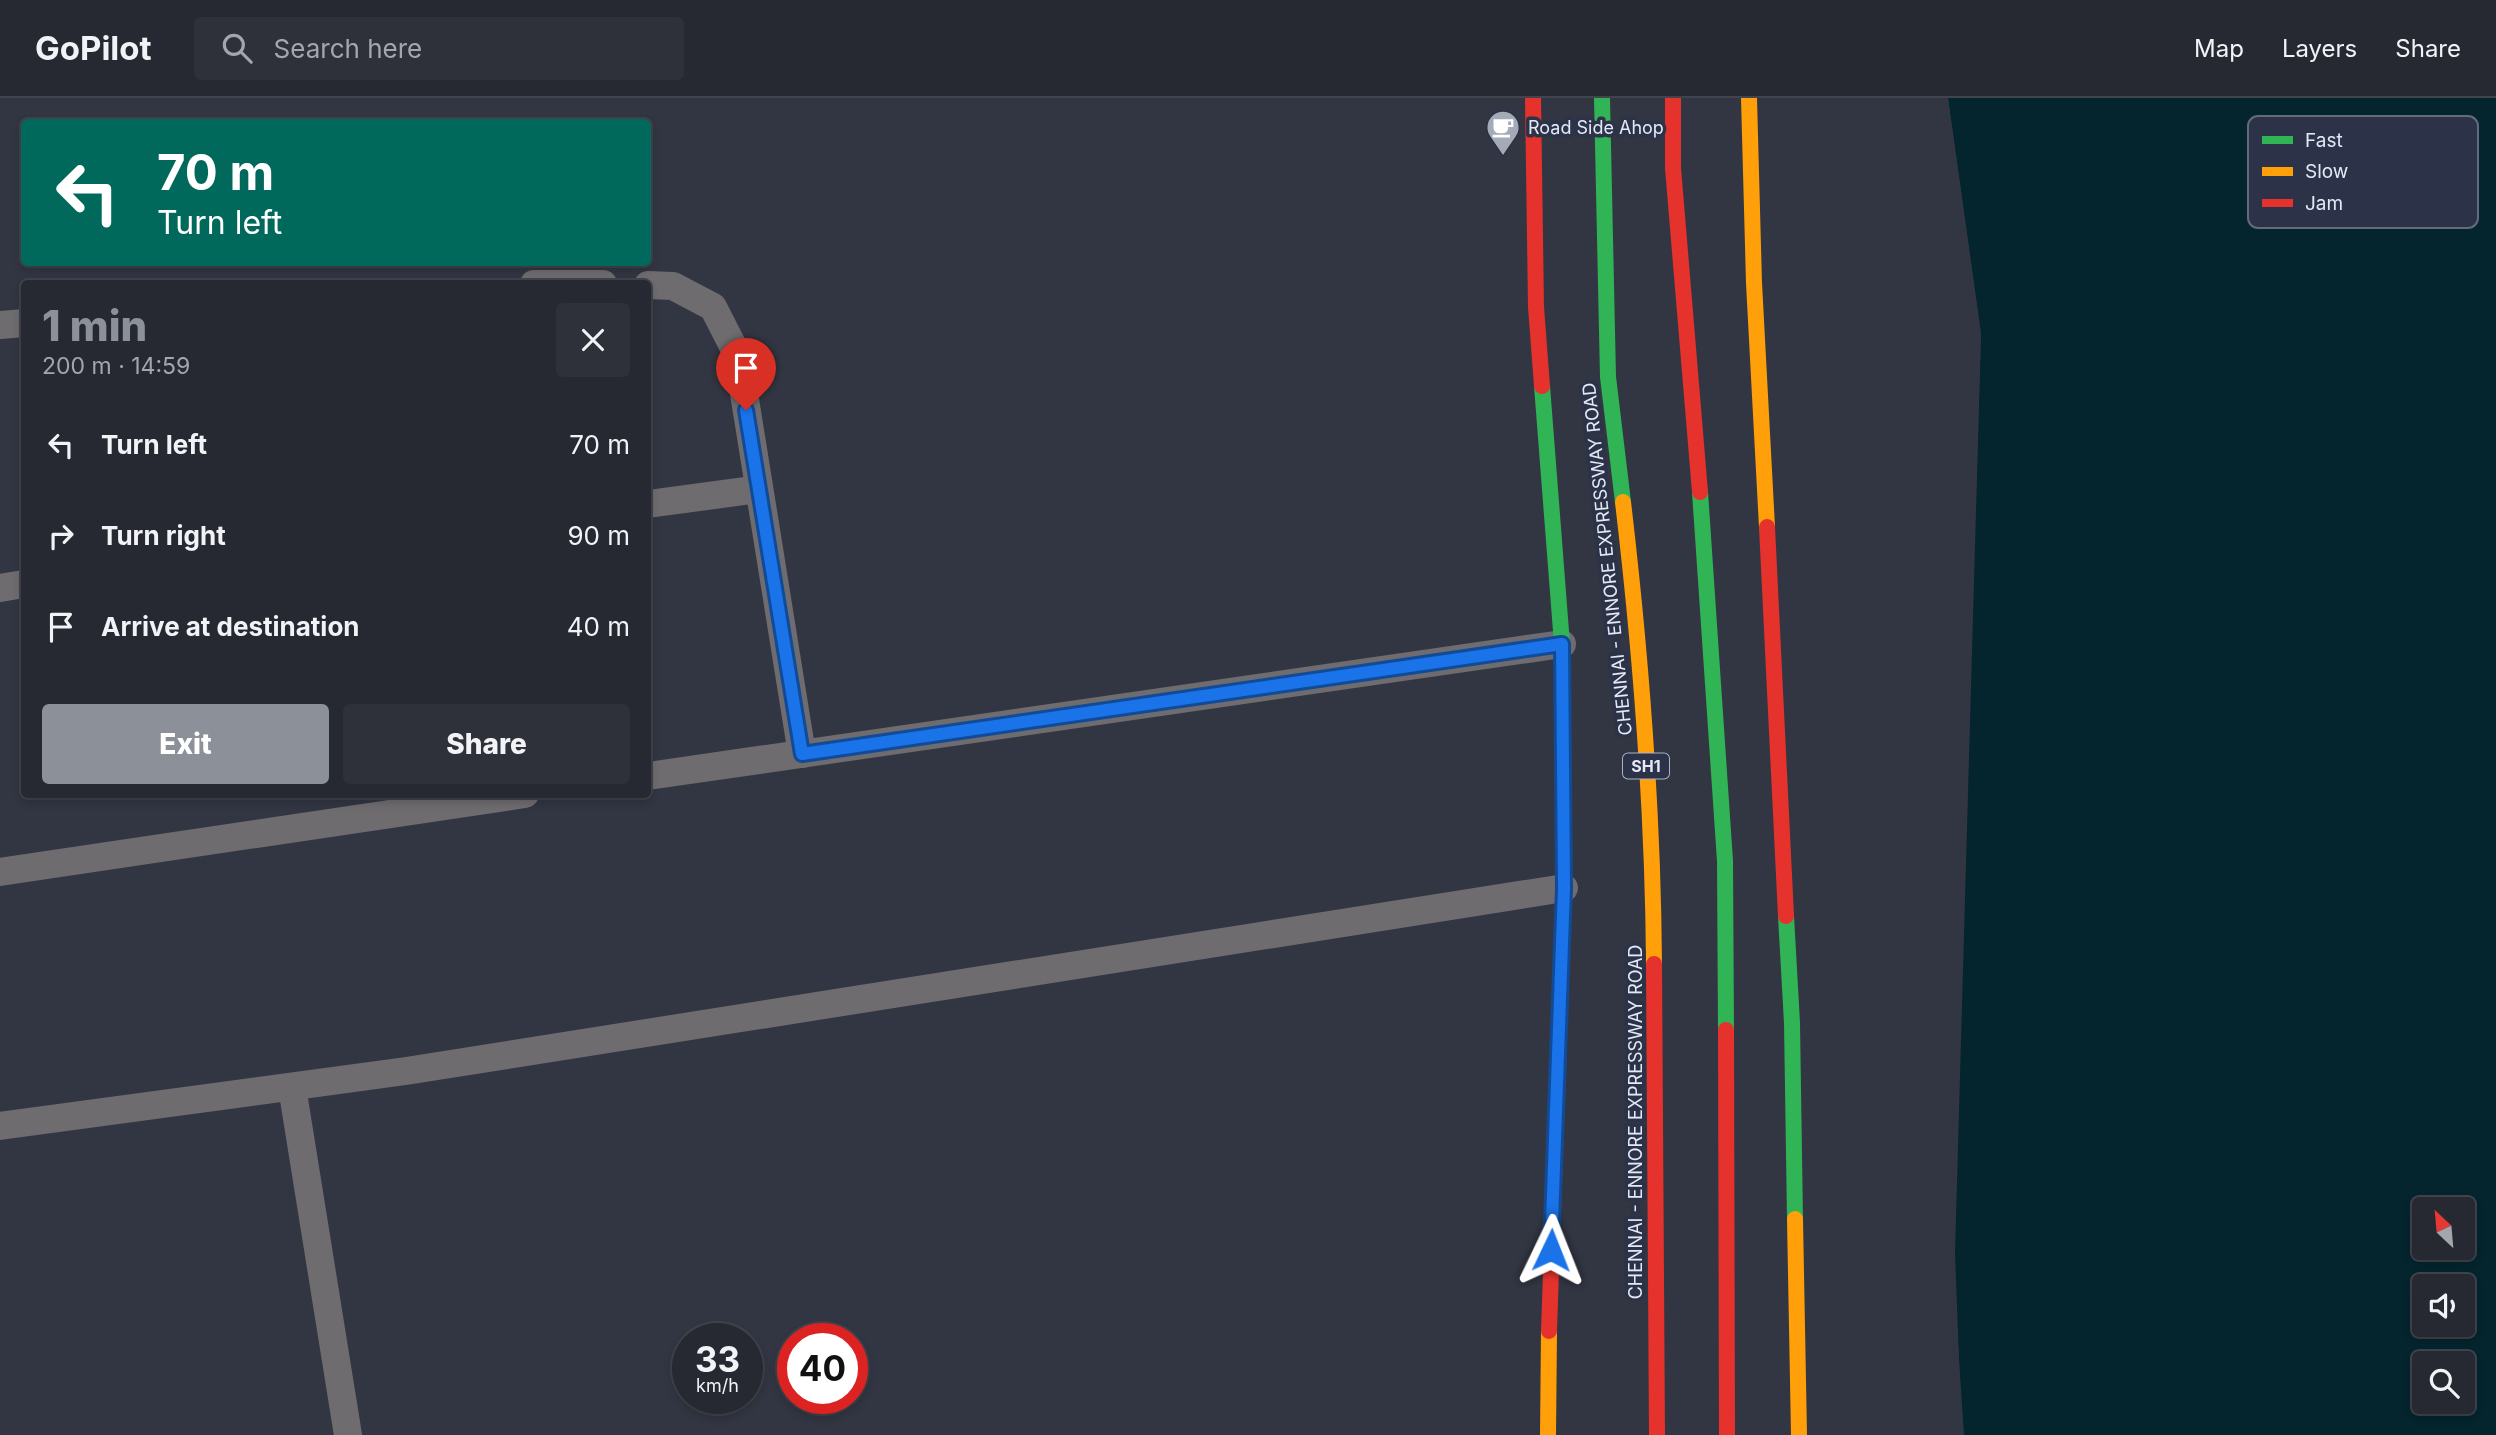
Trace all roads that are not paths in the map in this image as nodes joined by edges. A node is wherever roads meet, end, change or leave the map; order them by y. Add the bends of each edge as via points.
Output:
1 (1533, 98) edge
2 (1602, 98) edge
3 (1674, 98) edge
4 (1749, 98) edge
5 (651, 285) edge
6 (21, 323) edge
7 (0, 325) edge
8 (759, 489) junction
9 (651, 504) edge
10 (21, 584) edge
11 (0, 588) edge
12 (1562, 644) junction
13 (802, 754) junction
14 (651, 776) edge
15 (498, 798) edge
16 (0, 872) edge
17 (1564, 888) junction
18 (292, 1087) junction
19 (0, 1126) edge
20 (348, 1435) edge
21 (1548, 1435) edge
22 (1657, 1435) edge
23 (1727, 1435) edge
24 (1799, 1435) edge

1 - 12 street via 1536,307
2 - 22 street, CHENNAI - ENNORE EXPRESSWAY ROAD / SH1 via 1608,377 1638,633 1653,875
3 - 23 street via 1673,168 1692,372 1725,862
4 - 24 street via 1754,283 1792,1023
5 - 8 lane via 673,286 713,307 738,356
6 - 7 lane
8 - 9 lane
8 - 13 lane
10 - 11 lane
12 - 13 lane
12 - 17 street
13 - 14 lane
15 - 16 lane
17 - 18 lane
17 - 21 street
18 - 19 lane
18 - 20 lane

